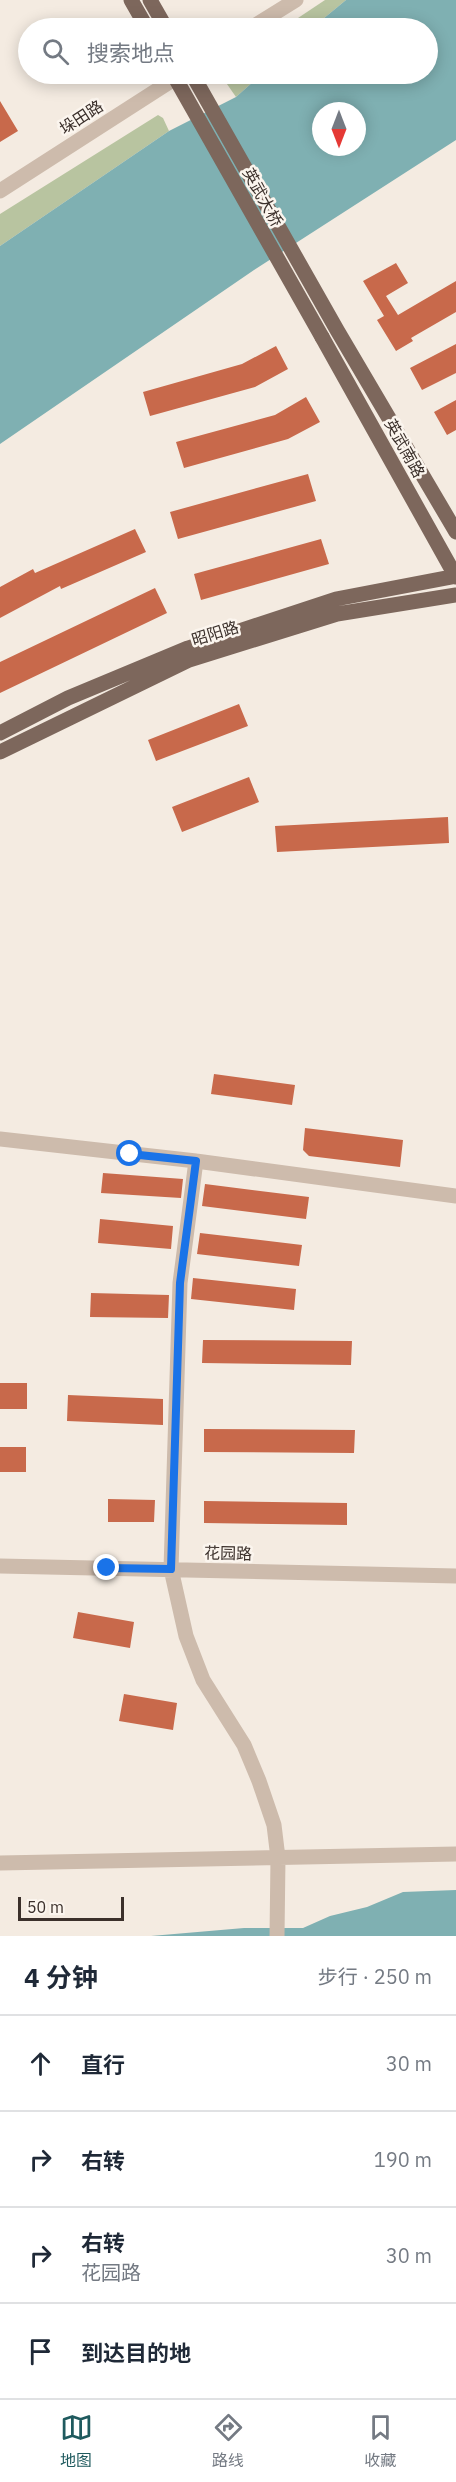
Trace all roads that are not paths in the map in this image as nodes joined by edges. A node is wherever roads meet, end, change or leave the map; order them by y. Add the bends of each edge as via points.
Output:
1 (131, 0) edge
2 (150, 0) edge
3 (296, 0) edge
4 (141, 18) edge
5 (160, 18) edge
6 (267, 18) edge
7 (166, 84) edge
8 (178, 84) edge
9 (198, 84) edge
10 (0, 191) edge
11 (337, 330) joint
12 (322, 338) joint
13 (456, 532) edge
14 (456, 576) edge
15 (456, 595) edge
16 (0, 733) edge
17 (0, 752) edge
18 (0, 1138) edge
19 (196, 1161) junction
20 (456, 1196) edge
21 (0, 1566) edge
22 (171, 1569) junction
23 (456, 1576) edge
24 (456, 1854) edge
25 (278, 1858) junction
26 (0, 1863) edge
27 (277, 1936) edge

1 - 4 main road
2 - 5 main road
3 - 6 street
7 - 10 street, 垛田路
8 - 12 main road, 英武大桥, bridge
9 - 11 main road, 英武大桥
11 - 13 main road, 英武南路
12 - 14 main road, 英武南路
14 - 16 main road, 昭阳路 via 336,599 188,648 69,698
15 - 17 main road, 昭阳路 via 337,614 189,660
18 - 19 street
19 - 20 street
19 - 22 street via 180,1283
21 - 22 street, 花园路
22 - 23 street, 花园路
22 - 25 street via 186,1636 203,1680 244,1745 259,1781
24 - 25 street
25 - 26 street
25 - 27 street

